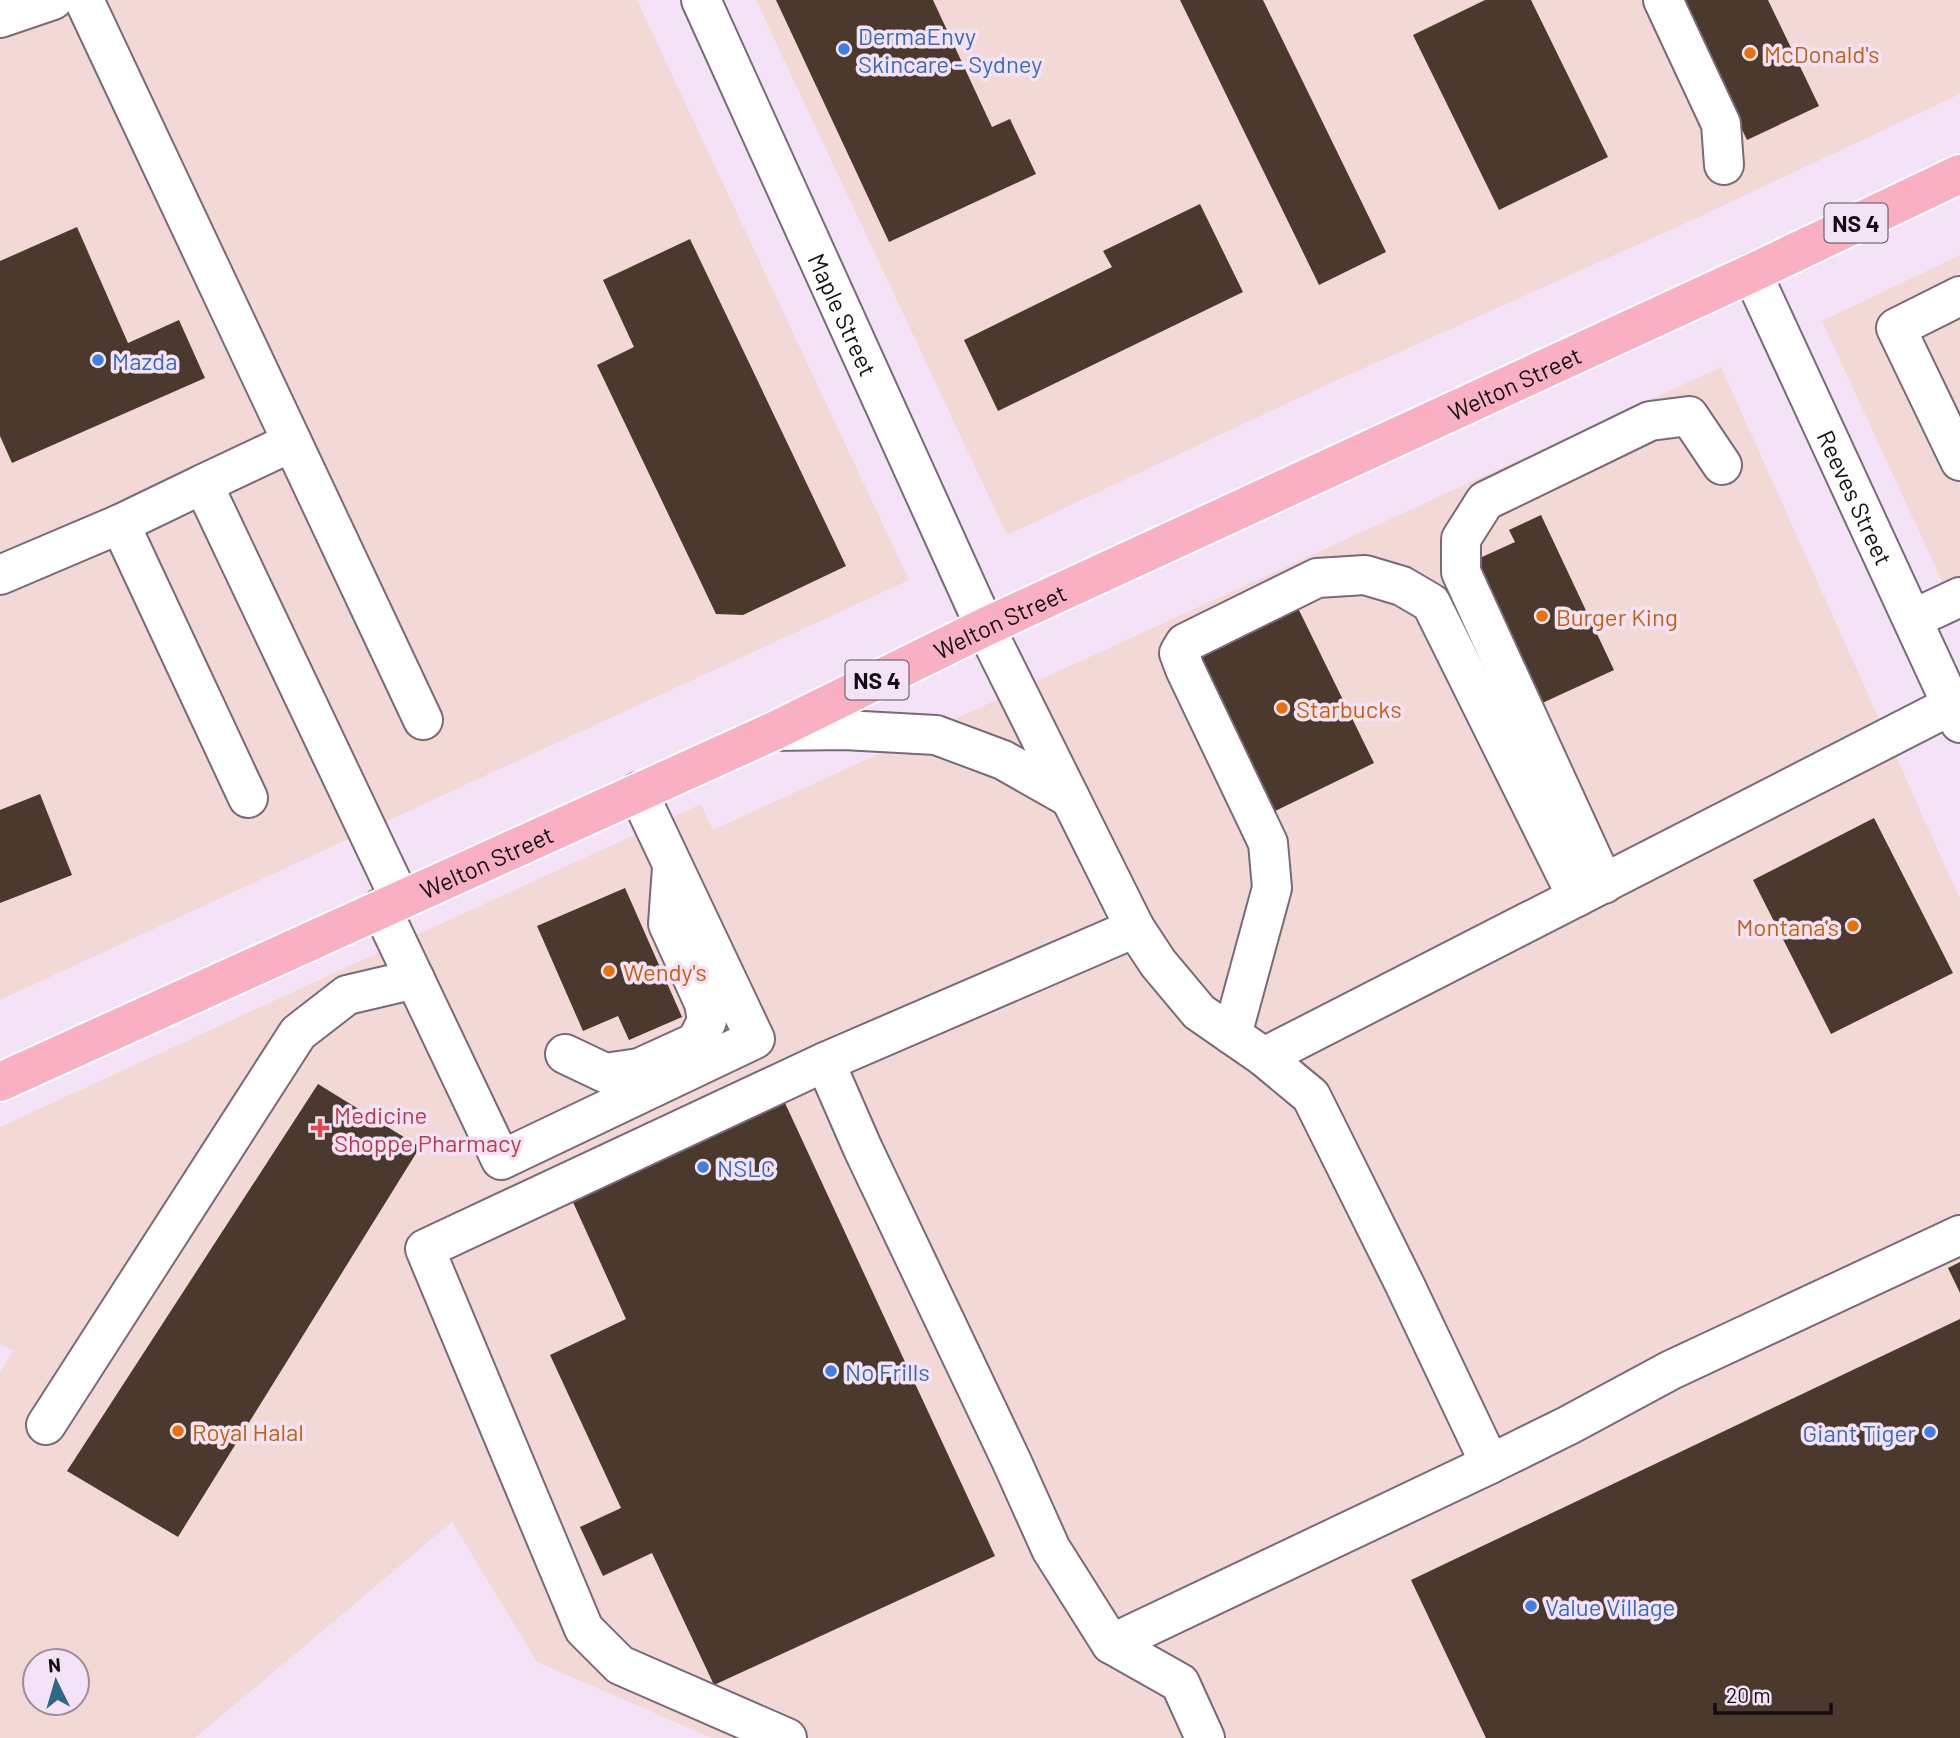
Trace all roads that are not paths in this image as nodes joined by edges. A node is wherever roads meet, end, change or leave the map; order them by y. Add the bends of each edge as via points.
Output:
1 (53, 0) edge
2 (84, 0) edge
3 (701, 0) edge
4 (1663, 0) edge
5 (0, 18) edge
6 (1724, 165) dead end
7 (1960, 174) edge
8 (1752, 273) junction
9 (1960, 296) edge
10 (1949, 411) edge
11 (292, 442) junction
12 (1960, 461) edge
13 (1722, 465) dead end
14 (203, 484) junction
15 (120, 524) junction
16 (0, 575) edge
17 (1960, 597) edge
18 (1913, 619) junction
19 (985, 627) junction
20 (1956, 714) edge
21 (423, 720) dead end
22 (774, 731) junction
23 (638, 792) junction
24 (248, 798) dead end
25 (1070, 798) junction
26 (672, 865) junction
27 (1591, 890) junction
28 (390, 904) junction
29 (1135, 928) junction
30 (415, 979) junction
31 (1232, 1035) junction
32 (565, 1054) dead end
33 (1264, 1058) junction
34 (825, 1062) junction
35 (0, 1082) edge
36 (1960, 1235) edge
37 (46, 1425) dead end
38 (1490, 1464) junction
39 (1111, 1644) junction
40 (787, 1738) edge
41 (1205, 1738) edge

1 - 5 street
2 - 11 street
3 - 19 street, Maple Street
4 - 6 street via 1721,124
7 - 8 main road, Welton Street / NS 4
8 - 18 street, Reeves Street
8 - 19 main road, Welton Street / NS 4
9 - 10 street via 1896,328
10 - 12 street
11 - 14 street
11 - 21 street
13 - 27 street via 1689,416 1650,421 1485,501 1461,539 1461,572
14 - 15 street
14 - 28 street
15 - 16 street
15 - 24 street
17 - 18 street
18 - 20 street, Reeves Street
19 - 22 main road, Welton Street / NS 4
19 - 25 street, Maple Street
20 - 27 street
22 - 23 main road, Welton Street / NS 4
22 - 25 street via 936,735 1003,760
23 - 26 street
23 - 28 main road, Welton Street / NS 4
25 - 29 street, Maple Street
26 - 30 street via 755,1039 501,1160
26 - 32 street via 668,924 704,1003 707,1021 696,1042 639,1068 605,1073
27 - 31 street via 1431,603 1402,586 1365,575 1317,578 1185,643 1179,653 1268,843 1272,888
27 - 33 street
28 - 30 street
28 - 35 main road, Welton Street / NS 4
29 - 31 street, Maple Street via 1199,1012
29 - 34 street
30 - 37 street via 347,995 298,1033
31 - 33 street, Maple Street
33 - 38 street, Maple Street via 1311,1097
34 - 39 street via 1051,1549
34 - 40 street via 425,1249 584,1629 621,1665
36 - 38 street via 1671,1370
38 - 39 street
39 - 41 street via 1181,1683

